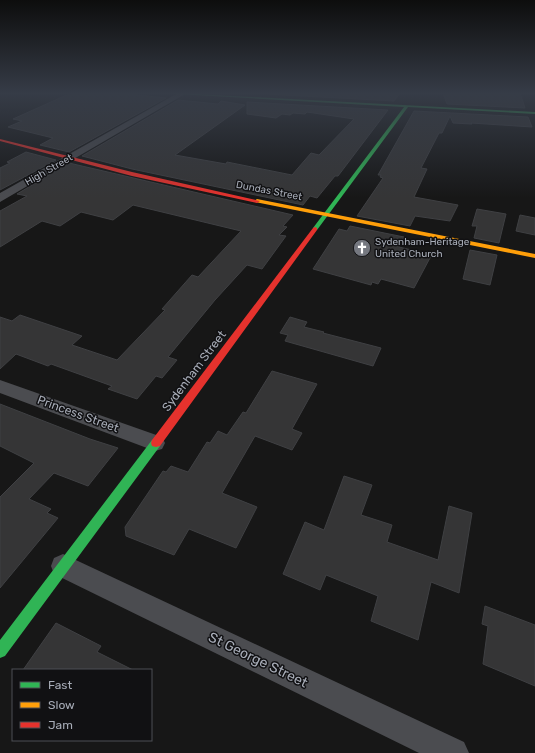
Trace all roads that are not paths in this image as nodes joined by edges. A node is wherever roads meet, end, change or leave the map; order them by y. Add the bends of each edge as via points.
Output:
1 (122, 128) edge
2 (390, 128) edge
3 (0, 140) edge
4 (68, 159) junction
5 (0, 198) edge
6 (326, 214) junction
7 (535, 256) edge
8 (0, 386) edge
9 (155, 443) junction
10 (63, 566) junction
11 (0, 651) edge
12 (453, 753) edge

1 - 4 street, High Street
2 - 6 street, Sydenham Street
3 - 4 street, Dundas Street
4 - 5 street, High Street
4 - 6 street, Dundas Street
6 - 7 street, Dundas Street
6 - 9 street, Sydenham Street
8 - 9 street, Princess Street
9 - 10 street, Sydenham Street
10 - 11 street, Sydenham Street
10 - 12 street, St George Street

